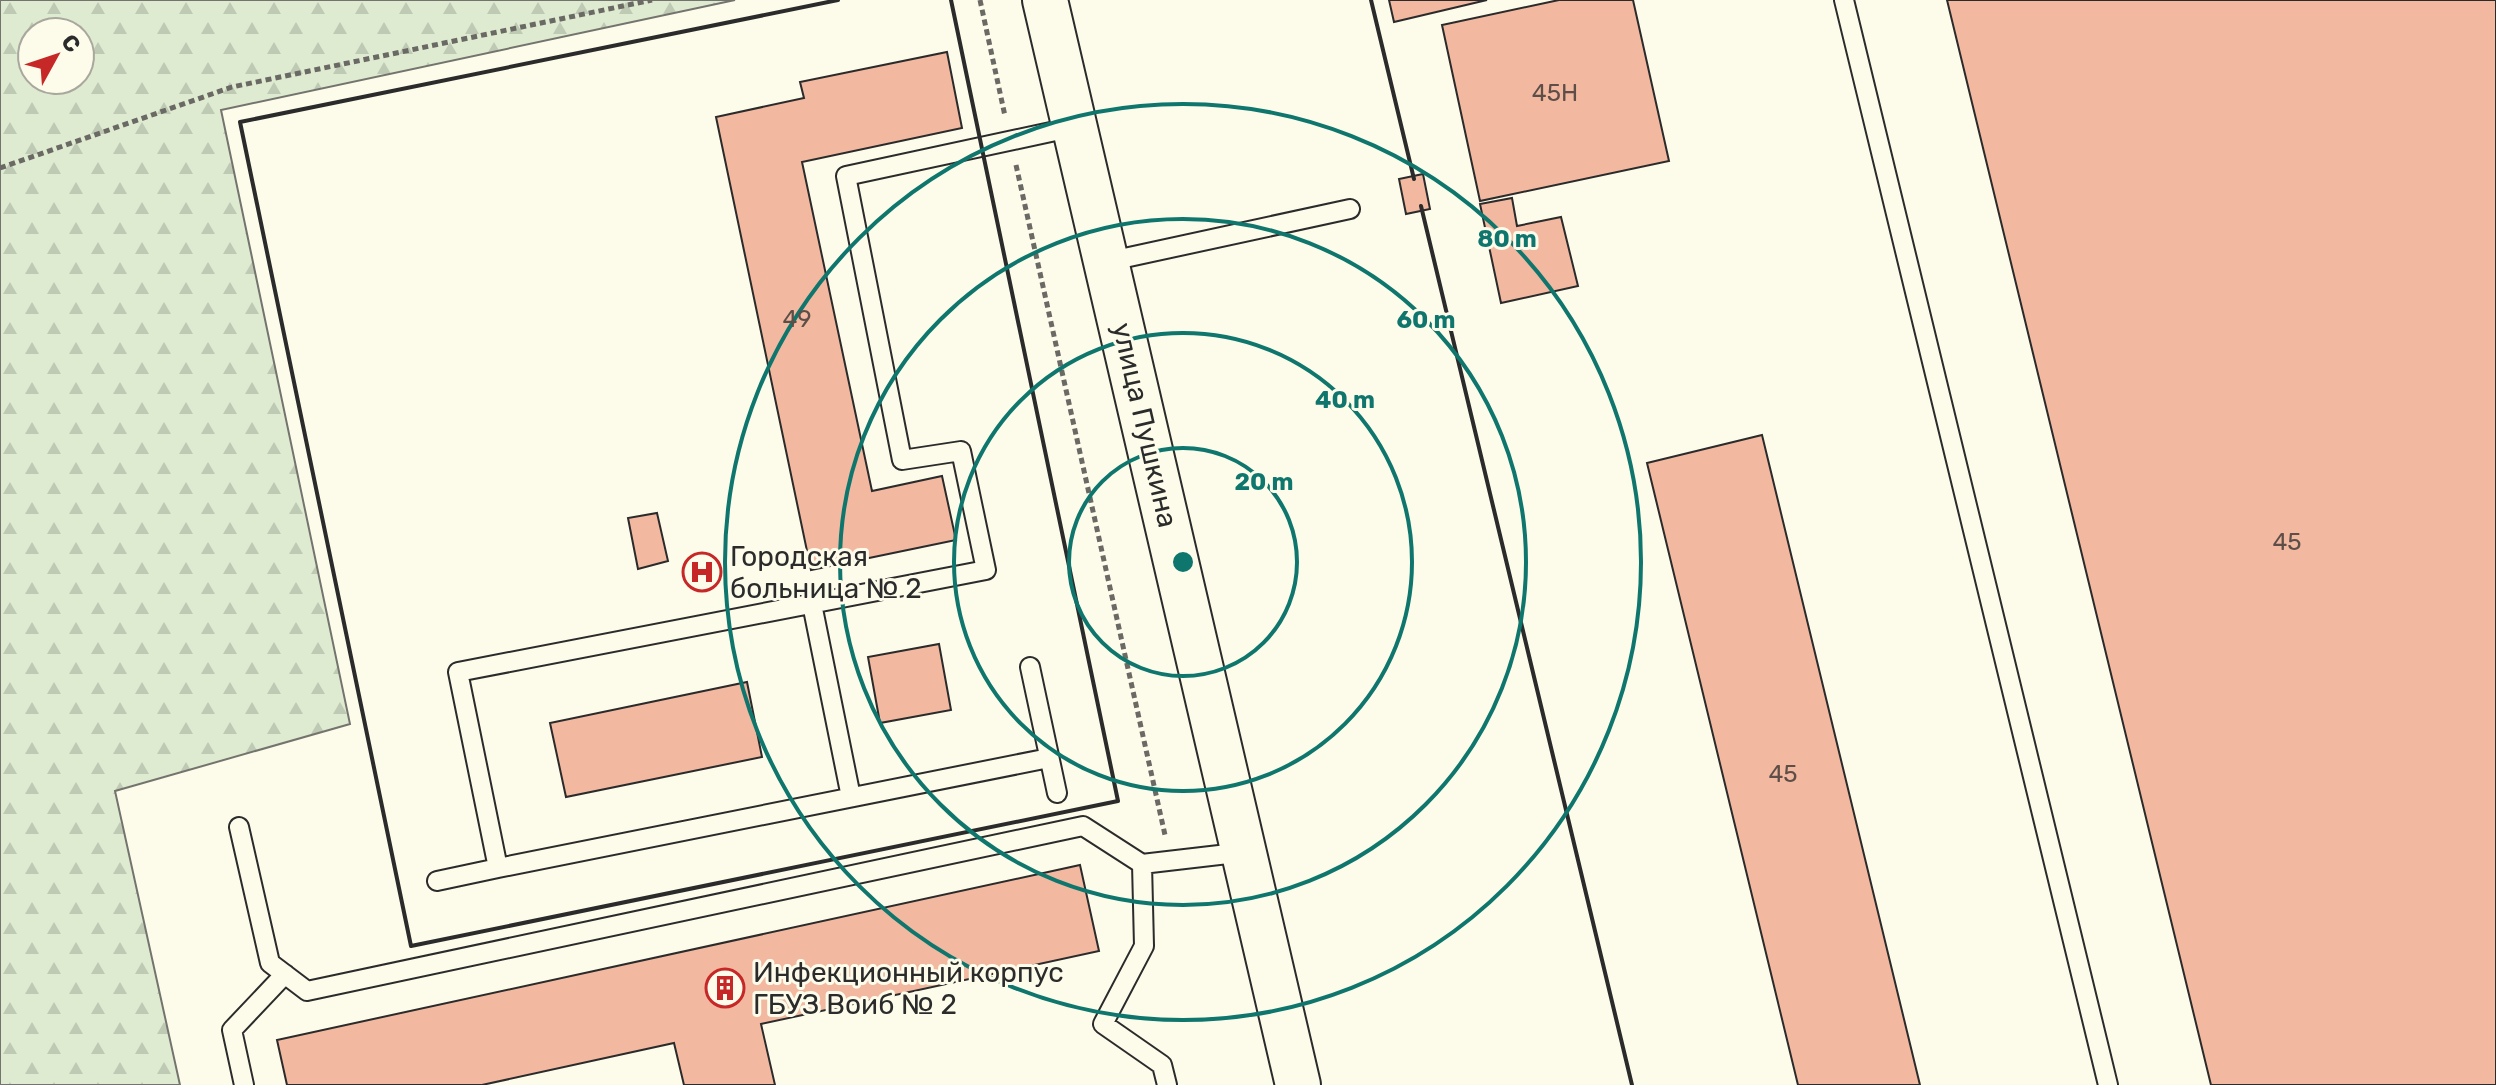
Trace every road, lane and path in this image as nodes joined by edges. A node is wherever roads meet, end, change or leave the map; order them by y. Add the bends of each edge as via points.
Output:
1 (652, 0) edge
2 (980, 0) edge
3 (1045, 0) edge
4 (1844, 0) edge
5 (1074, 127) junction
6 (1010, 140) junction
7 (0, 168) edge
8 (1350, 209) dead end
9 (1106, 262) junction
10 (812, 604) junction
11 (1030, 667) dead end
12 (1049, 758) junction
13 (1057, 793) dead end
14 (851, 797) junction
15 (239, 827) dead end
16 (1245, 852) junction
17 (1171, 861) junction
18 (1142, 864) junction
19 (498, 868) junction
20 (437, 881) dead end
21 (285, 974) junction
22 (244, 1085) edge
23 (1167, 1085) edge
24 (1298, 1085) edge
25 (2108, 1085) edge

1 - 7 path via 232,87
2 - 6 path
3 - 5 main road, улица Пушкина
4 - 25 lane
5 - 6 lane
5 - 9 main road, улица Пушкина
6 - 10 lane via 846,176 902,460 961,451 986,570
6 - 17 path
8 - 9 lane
9 - 16 main road, улица Пушкина
10 - 14 lane
10 - 19 lane via 458,672
11 - 12 lane
12 - 13 lane
12 - 14 lane
14 - 19 lane
15 - 21 lane via 270,963
16 - 17 lane
16 - 24 main road, улица Пушкина
17 - 18 lane
18 - 21 lane via 1083,826 307,991
18 - 23 lane via 1144,946 1103,1024 1162,1065
19 - 20 lane
21 - 22 lane via 232,1030

